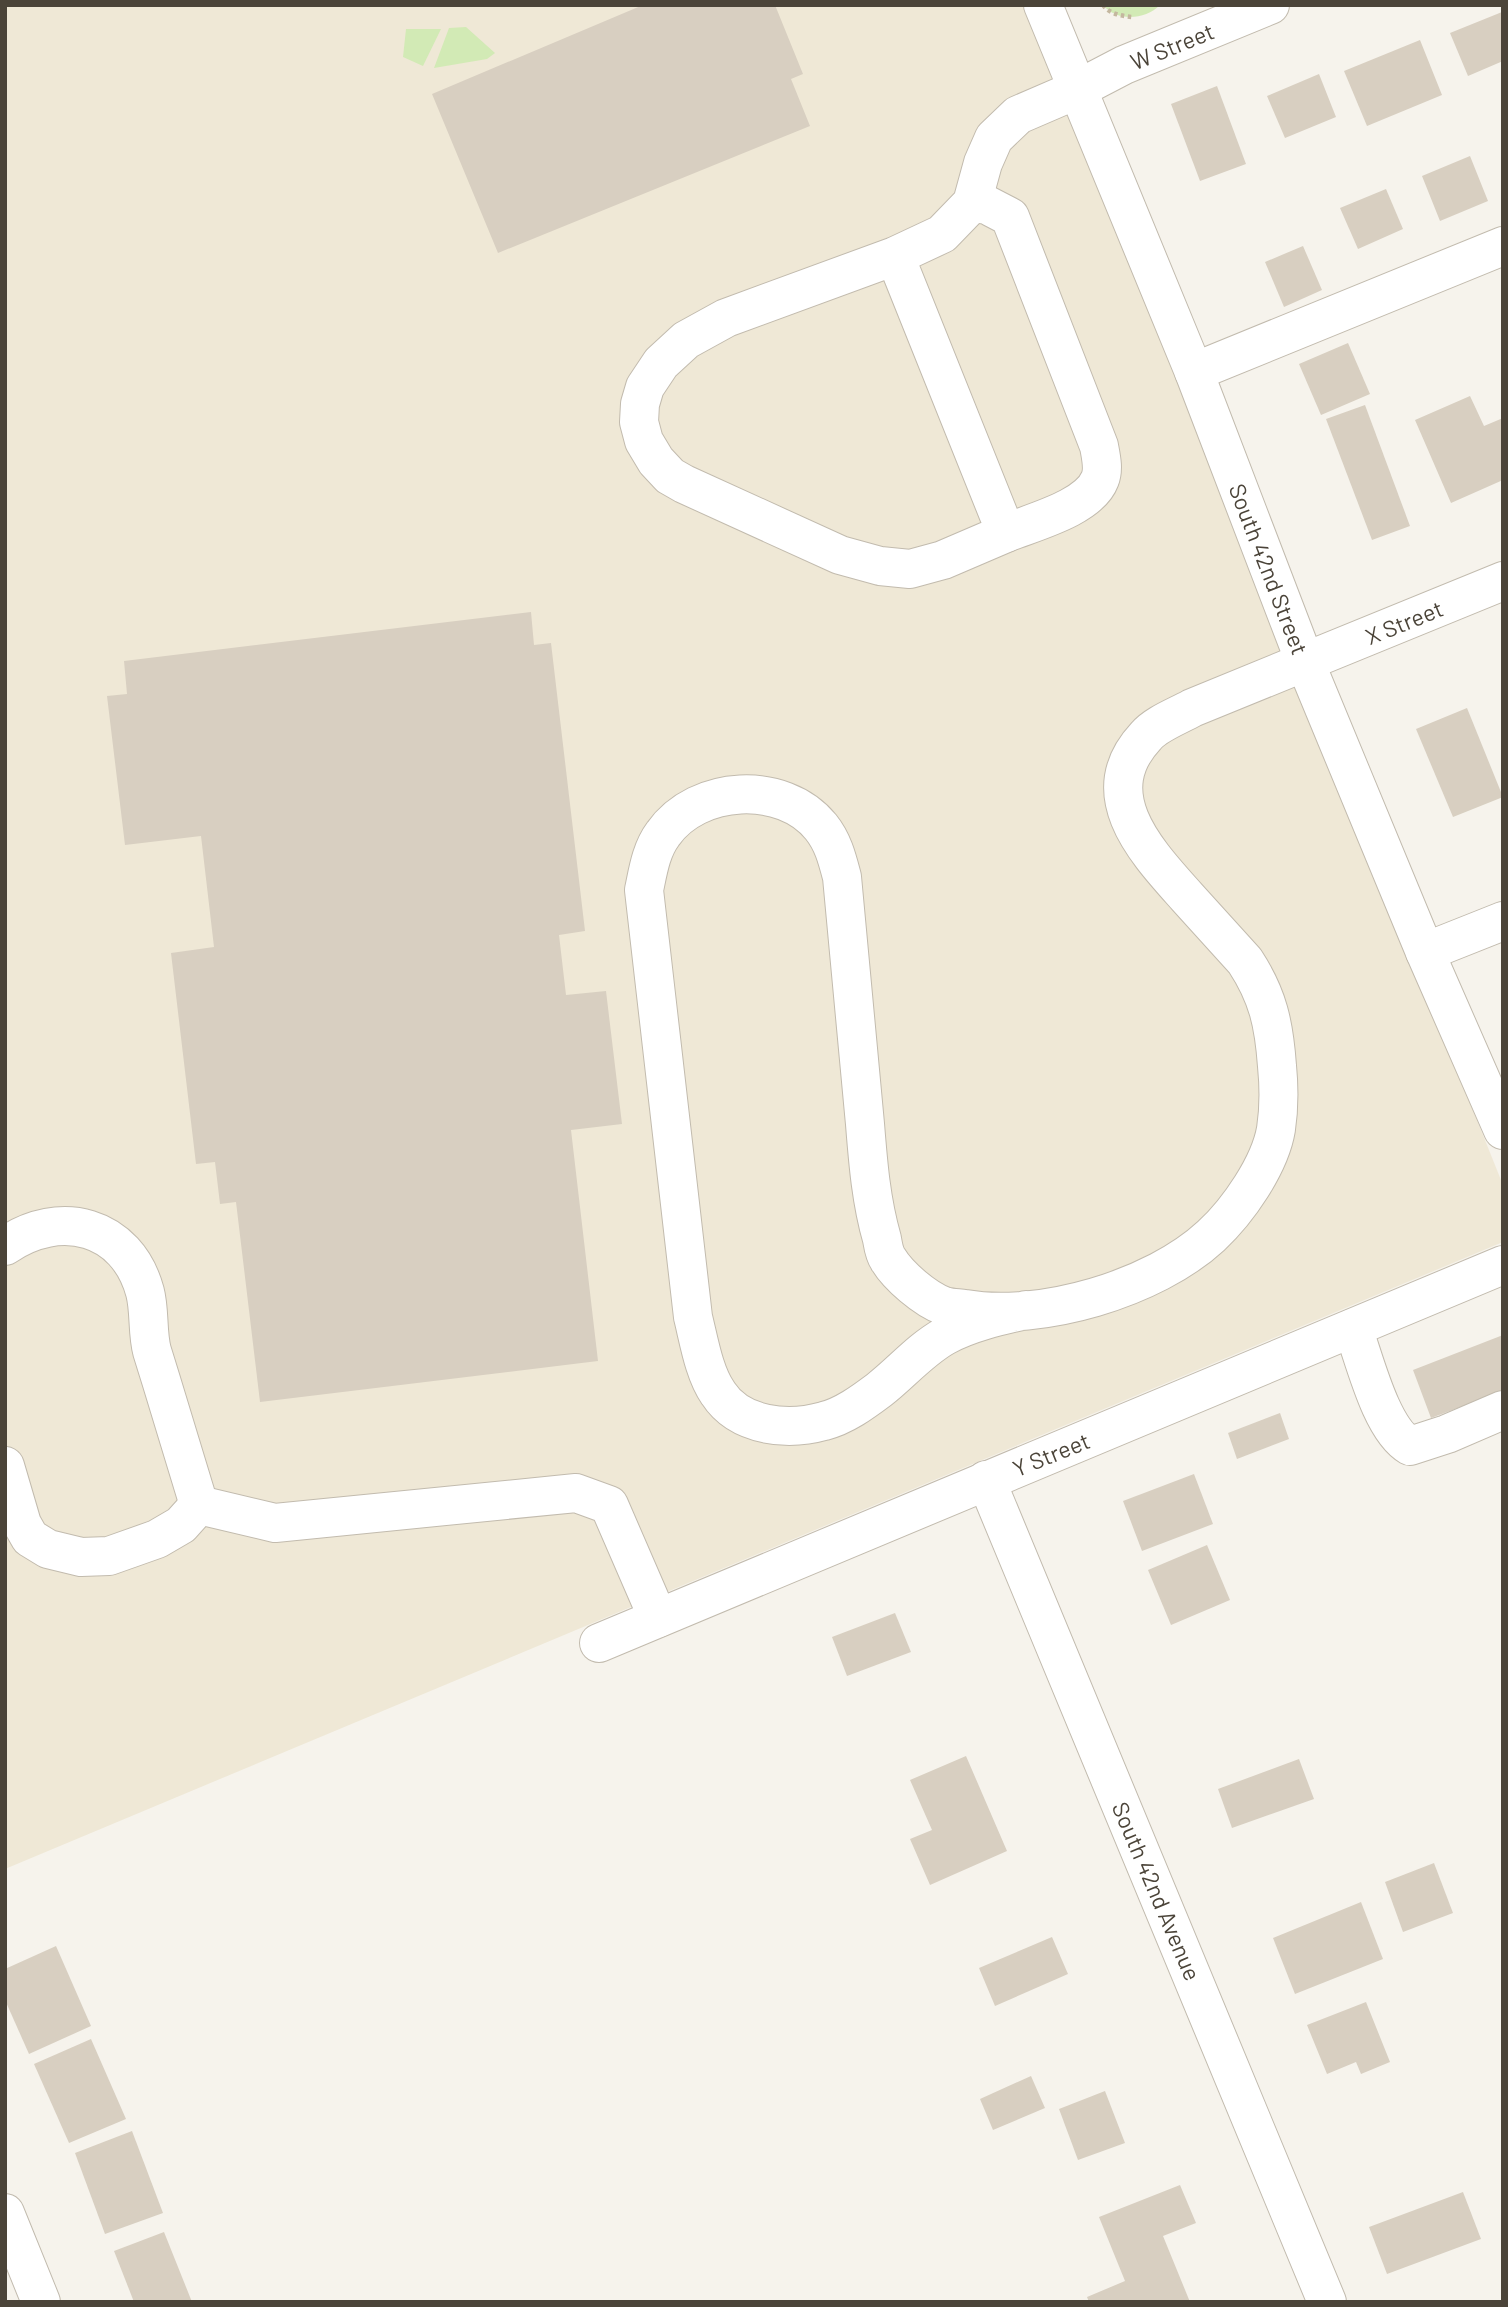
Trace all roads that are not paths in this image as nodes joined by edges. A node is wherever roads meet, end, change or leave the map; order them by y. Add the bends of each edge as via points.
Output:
1 (1043, 5) edge
2 (1270, 5) edge
3 (1076, 90) junction
4 (972, 203) junction
5 (1503, 246) edge
6 (895, 256) junction
7 (1194, 372) junction
8 (1006, 533) junction
9 (1503, 581) edge
10 (1305, 662) junction
11 (1503, 921) edge
12 (1425, 952) junction
13 (1503, 1130) edge
14 (5, 1246) edge
15 (1503, 1265) edge
16 (1026, 1310) junction
17 (1353, 1328) junction
18 (1503, 1410) edge
19 (5, 1466) edge
20 (986, 1480) junction
21 (199, 1505) junction
22 (658, 1618) junction
23 (599, 1643) dead end
24 (5, 2213) edge
25 (41, 2302) edge
26 (1327, 2302) edge

1 - 3 street, South 42nd Street
2 - 3 street, W Street via 1124,65
3 - 4 street, W Street via 1018,115 994,138
3 - 7 street, South 42nd Street
4 - 6 street via 942,234
4 - 8 street via 1010,217 1102,462 1101,478 1092,492 1072,507
5 - 7 street
6 - 8 street
6 - 8 street via 726,318 687,340 645,387 639,422 644,441 656,461 684,484 841,555 880,566 910,569
7 - 10 street, South 42nd Street
9 - 10 street, X Street
10 - 12 street, South 42nd Street
10 - 16 street, X Street via 1192,708 1147,734 1129,759 1124,785 1128,817 1142,845 1245,961 1268,1003 1278,1081 1275,1130 1261,1169 1234,1212 1173,1264 1075,1302
11 - 12 street
12 - 13 street, South 42nd Street
14 - 21 street via 39,1229 61,1225 87,1228 109,1238 130,1257 145,1292 150,1343
15 - 17 street, Y Street
16 - 16 street via 983,1312 944,1306 912,1286 887,1258 868,1164 842,877 834,846 819,825 797,808 772,798 739,794 712,798 685,813 663,833 644,890 693,1317 718,1393 738,1414 765,1424 825,1421 880,1389 944,1336
17 - 18 street via 1388,1423 1410,1446
17 - 20 street, Y Street
19 - 21 street via 30,1538 48,1549 81,1557 109,1556 157,1539 181,1525
20 - 22 street, Y Street
20 - 26 street, South 42nd Avenue
21 - 22 street via 275,1523 576,1493 609,1504
22 - 23 street, Y Street
24 - 25 street

